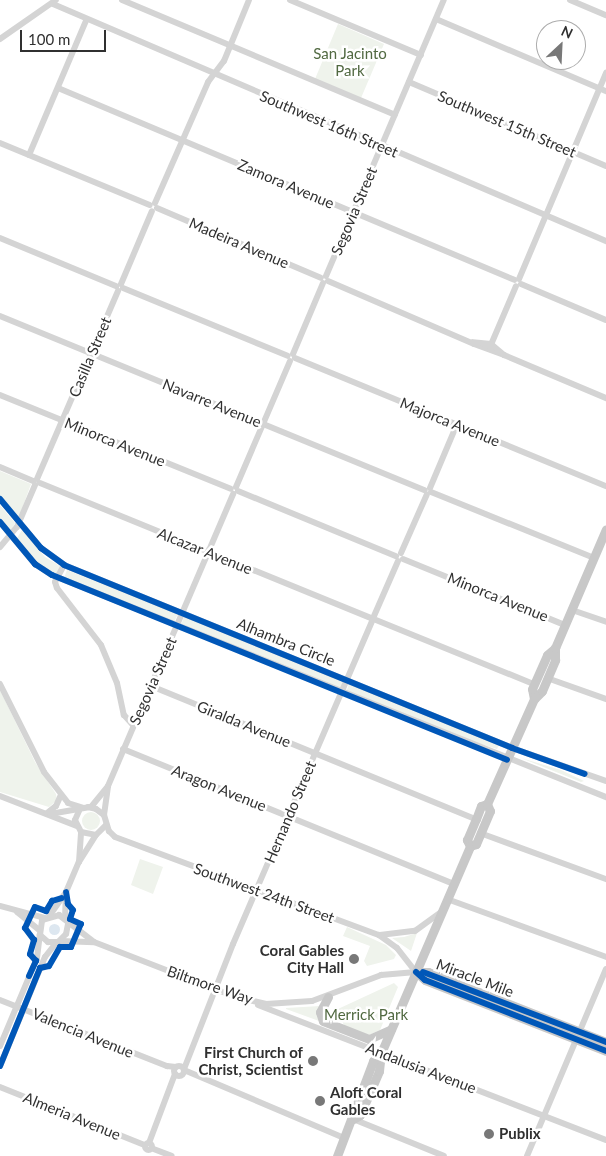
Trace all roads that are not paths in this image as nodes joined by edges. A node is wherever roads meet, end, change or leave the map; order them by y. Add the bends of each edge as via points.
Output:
1 (122, 0) edge
2 (250, 0) edge
3 (290, 0) edge
4 (444, 0) edge
5 (570, 0) edge
6 (54, 2) edge
7 (606, 15) edge
8 (436, 18) junction
9 (86, 21) junction
10 (0, 39) edge
11 (230, 46) junction
12 (421, 55) junction
13 (606, 73) edge
14 (214, 75) junction
15 (408, 82) junction
16 (58, 88) junction
17 (603, 89) edge
18 (395, 115) junction
19 (182, 141) junction
20 (0, 143) edge
21 (382, 146) junction
22 (573, 152) junction
23 (29, 154) junction
24 (606, 166) edge
25 (154, 207) junction
26 (353, 213) junction
27 (546, 216) junction
28 (0, 238) edge
29 (606, 242) edge
30 (324, 279) junction
31 (517, 282) junction
32 (120, 287) junction
33 (0, 316) edge
34 (606, 320) edge
35 (490, 346) junction
36 (91, 354) junction
37 (292, 357) junction
38 (0, 395) edge
39 (606, 398) edge
40 (63, 420) junction
41 (263, 424) junction
42 (457, 424) junction
43 (0, 467) edge
44 (36, 482) junction
45 (606, 486) edge
46 (234, 490) junction
47 (428, 491) junction
48 (0, 499) edge
49 (0, 522) edge
50 (19, 522) junction
51 (606, 529) edge
52 (11, 536) junction
53 (603, 543) edge
54 (0, 547) edge
55 (208, 552) junction
56 (400, 557) junction
57 (594, 558) junction
58 (64, 565) junction
59 (59, 578) junction
60 (572, 610) junction
61 (182, 612) junction
62 (373, 619) junction
63 (606, 622) edge
64 (565, 625) junction
65 (177, 626) junction
66 (555, 648) junction
67 (547, 655) junction
68 (547, 678) junction
69 (347, 681) junction
70 (0, 684) edge
71 (534, 684) junction
72 (151, 686) junction
73 (341, 693) junction
74 (534, 699) junction
75 (606, 700) edge
76 (135, 723) junction
77 (512, 748) junction
78 (124, 749) junction
79 (316, 753) junction
80 (507, 760) junction
81 (585, 774) junction
82 (604, 781) edge
83 (108, 786) junction
84 (580, 788) junction
85 (599, 794) junction
86 (61, 795) junction
87 (0, 796) edge
88 (606, 797) edge
89 (68, 803) junction
90 (484, 805) junction
91 (91, 807) junction
92 (81, 809) junction
93 (71, 812) junction
94 (48, 813) junction
95 (104, 816) junction
96 (288, 816) junction
97 (476, 819) junction
98 (106, 825) junction
99 (77, 826) junction
100 (480, 833) junction
101 (96, 835) junction
102 (470, 846) junction
103 (79, 862) junction
104 (606, 879) edge
105 (454, 884) junction
106 (257, 889) junction
107 (66, 892) junction
108 (447, 898) junction
109 (0, 906) edge
110 (442, 911) junction
111 (17, 912) junction
112 (47, 917) junction
113 (67, 922) junction
114 (39, 933) junction
115 (379, 935) junction
116 (59, 942) junction
117 (94, 942) junction
118 (606, 957) edge
119 (606, 969) edge
120 (416, 972) junction
121 (215, 989) junction
122 (236, 997) junction
123 (328, 997) junction
124 (0, 1000) edge
125 (16, 1006) junction
126 (24, 1009) junction
127 (391, 1029) junction
128 (578, 1035) junction
129 (606, 1042) edge
130 (0, 1046) edge
131 (606, 1051) edge
132 (380, 1053) junction
133 (0, 1066) edge
134 (179, 1071) junction
135 (0, 1087) edge
136 (544, 1116) junction
137 (353, 1119) junction
138 (344, 1138) junction
139 (606, 1140) edge
140 (147, 1148) edge
141 (172, 1156) edge
142 (337, 1156) edge
143 (444, 1156) edge
144 (527, 1156) edge

1 - 11 street
2 - 11 street, Casilla Street
3 - 12 street
4 - 8 street, Segovia Street
5 - 7 street
6 - 9 street, Southwest 16th Street
6 - 10 street
8 - 12 street, Segovia Street
8 - 17 street
9 - 14 street, Southwest 16th Street
9 - 16 street
11 - 14 street, Casilla Street
11 - 18 street
12 - 15 street, Segovia Street
13 - 17 street
14 - 19 street, Casilla Street
14 - 21 street, Southwest 16th Street
15 - 18 street, Segovia Street
15 - 22 street, Southwest 15th Street
16 - 19 street, Zamora Avenue
16 - 23 street
17 - 22 street
18 - 21 street, Segovia Street
19 - 25 street, Casilla Street
19 - 26 street, Zamora Avenue
20 - 23 street, Madeira Avenue
21 - 26 street, Segovia Street
21 - 27 street, Southwest 16th Street
22 - 24 street, Southwest 15th Street
22 - 27 street
23 - 25 street, Madeira Avenue
25 - 30 street, Madeira Avenue
25 - 32 street, Casilla Street
26 - 30 street, Segovia Street
26 - 31 street, Zamora Avenue
27 - 29 street, Southwest 16th Street
27 - 31 street
28 - 32 street, Majorca Avenue
30 - 35 street, Madeira Avenue via 473,342
30 - 37 street, Segovia Street
31 - 34 street, Zamora Avenue
31 - 35 street
32 - 36 street, Casilla Street
32 - 37 street, Majorca Avenue
33 - 36 street, Navarre Avenue
35 - 39 street
36 - 40 street, Casilla Street
36 - 41 street, Navarre Avenue
37 - 41 street, Segovia Street
37 - 42 street, Majorca Avenue
38 - 40 street, Minorca Avenue
40 - 44 street, Casilla Street
40 - 46 street, Minorca Avenue
41 - 46 street, Segovia Street
41 - 47 street, Navarre Avenue
42 - 45 street, Majorca Avenue
42 - 47 street, Hernando Street
43 - 44 street, Alcazar Avenue
44 - 50 street, Casilla Street
44 - 55 street, Alcazar Avenue
46 - 55 street, Segovia Street
46 - 56 street, Minorca Avenue
47 - 56 street, Hernando Street
47 - 57 street, Navarre Avenue
48 - 50 street, Alhambra Circle
49 - 52 street, Alhambra Circle
50 - 52 street, Casilla Street
50 - 58 street, Alhambra Circle via 45,552
51 - 53 main road
52 - 54 street, Casilla Street
52 - 59 street, Alhambra Circle via 40,568
53 - 57 main road
55 - 61 street, Segovia Street
55 - 62 street, Alcazar Avenue
56 - 62 street, Hernando Street
56 - 64 street, Minorca Avenue
57 - 60 main road
58 - 59 street
58 - 61 street, Alhambra Circle
59 - 65 street, Alhambra Circle
59 - 76 street via 56,585 104,650 125,711
60 - 63 street, Minorca Avenue
60 - 64 main road
61 - 65 street, Segovia Street
61 - 69 street, Alhambra Circle
62 - 69 street, Hernando Street
62 - 71 street, Alcazar Avenue
64 - 66 main road
65 - 72 street, Segovia Street
65 - 73 street, Alhambra Circle
66 - 67 main road
66 - 68 main road via 555,660
67 - 68 main road
67 - 71 main road
68 - 74 main road via 542,692
68 - 75 street
69 - 73 street, Hernando Street
69 - 77 street, Alhambra Circle
70 - 86 street via 34,756
71 - 74 main road
72 - 76 street, Segovia Street
72 - 79 street, Giralda Avenue
73 - 79 street, Hernando Street
73 - 80 street, Alhambra Circle
74 - 77 main road
76 - 78 street, Segovia Street
77 - 80 main road
77 - 81 street, Alhambra Circle
78 - 83 street, Segovia Street
78 - 96 street, Aragon Avenue
79 - 96 street, Hernando Street
79 - 97 street, Giralda Avenue
80 - 84 street, Alhambra Circle
80 - 90 main road
81 - 82 street, Alhambra Circle
81 - 84 street via 586,782
82 - 85 street via 596,786
83 - 91 street, Segovia Street
83 - 95 street, Segovia Street
84 - 85 street, Alhambra Circle
85 - 88 street, Alhambra Circle
86 - 89 street
86 - 94 street
87 - 94 street
89 - 92 street
89 - 93 street
90 - 97 main road
90 - 100 main road via 490,811
91 - 92 street
91 - 95 street
92 - 93 street
92 - 99 street
93 - 94 street
93 - 99 street
94 - 99 street
95 - 98 street
96 - 105 street, Aragon Avenue
96 - 106 street, Hernando Street
97 - 102 main road via 467,840
98 - 101 street
98 - 106 street, Southwest 24th Street via 119,839
99 - 101 street
99 - 103 street
100 - 102 main road via 476,844
100 - 104 street
101 - 103 street
102 - 105 main road
103 - 107 street
105 - 108 main road
106 - 115 street, Southwest 24th Street
106 - 121 street, Hernando Street
107 - 112 street
107 - 113 street
108 - 110 main road
108 - 118 street
109 - 111 street
110 - 115 street via 415,930
110 - 120 main road
111 - 112 street
111 - 114 street
112 - 113 street, Biltmore Way
112 - 114 street
113 - 116 street
113 - 117 street, Biltmore Way
114 - 116 street via 46,941
114 - 125 street via 37,958
115 - 120 street, Southwest 24th Street via 397,948
116 - 117 street, Biltmore Way
116 - 126 street via 45,958
117 - 121 street, Biltmore Way
119 - 128 street
120 - 123 street, Biltmore Way via 381,975
120 - 127 main road
120 - 128 main road, Miracle Mile via 425,980
121 - 122 street, Biltmore Way
121 - 134 street, Hernando Street
122 - 123 street, Biltmore Way via 280,1005
122 - 132 street, Andalusia Avenue
123 - 127 main road via 320,1012 323,1022 369,1039
124 - 125 street, Valencia Avenue
125 - 126 street, Valencia Avenue
125 - 130 street
126 - 133 street
126 - 134 street, Valencia Avenue
127 - 132 main road
128 - 129 main road, Miracle Mile
128 - 131 main road, Miracle Mile
128 - 136 street
132 - 136 street, Andalusia Avenue
132 - 137 main road via 369,1069 352,1111
134 - 138 street, Valencia Avenue
134 - 140 street
135 - 140 street, Almeria Avenue
136 - 139 street, Andalusia Avenue
136 - 144 street
137 - 138 main road
137 - 143 street
138 - 142 main road
140 - 141 street, Almeria Avenue

